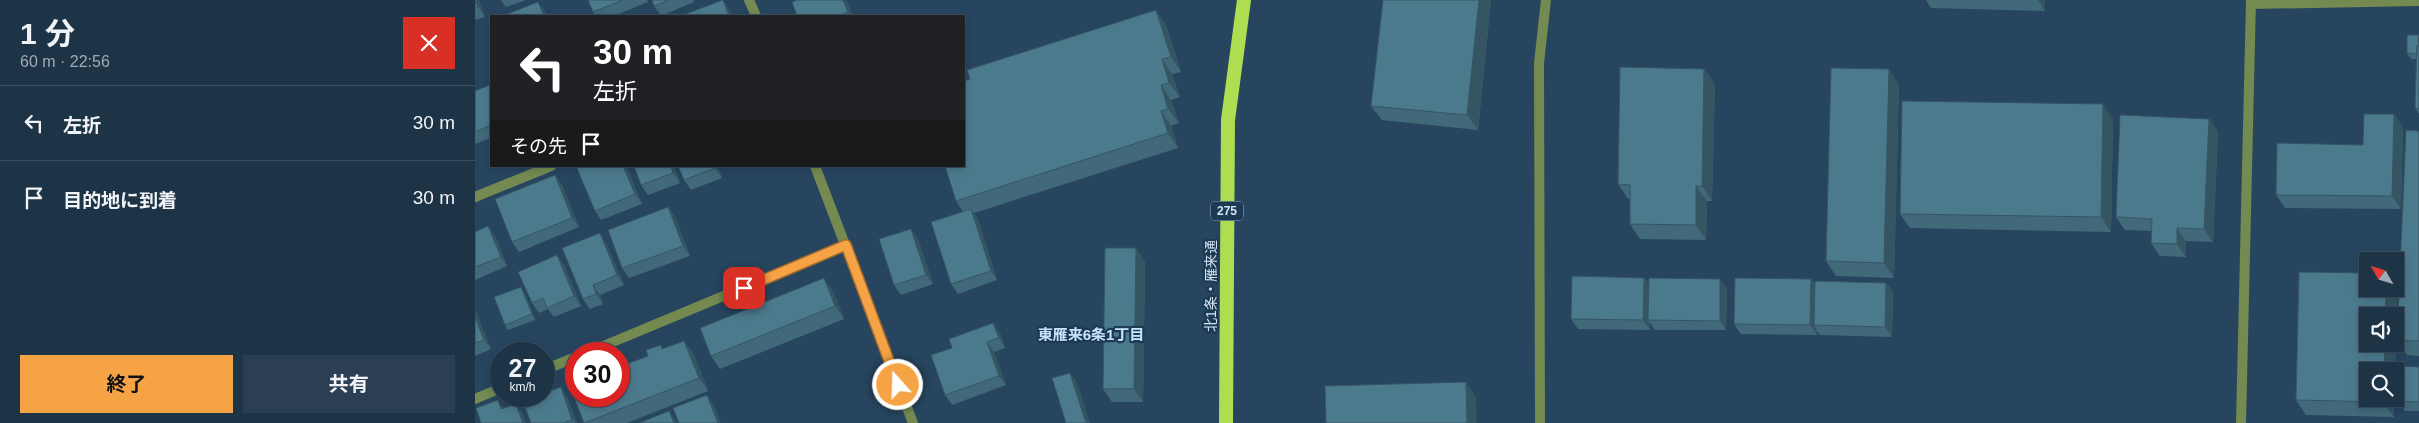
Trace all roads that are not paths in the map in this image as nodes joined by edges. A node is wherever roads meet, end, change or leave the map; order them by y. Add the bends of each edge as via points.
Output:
1 (749, 0) edge
2 (1244, 0) edge
3 (1546, 0) edge
4 (2419, 1) edge
5 (2251, 2) edge
6 (756, 15) edge
7 (549, 167) edge
8 (815, 167) edge
9 (475, 197) edge
10 (846, 245) junction
11 (613, 342) edge
12 (490, 393) edge
13 (475, 399) edge
14 (909, 422) edge
15 (1226, 423) edge
16 (1540, 423) edge
17 (2241, 423) edge

1 - 6 street
2 - 15 highway, 北1条・雁来通 / 275 via 1228,120
3 - 16 street via 1539,63
4 - 5 street
5 - 17 street
7 - 9 street
8 - 10 street
10 - 11 street
10 - 14 street
12 - 13 street

